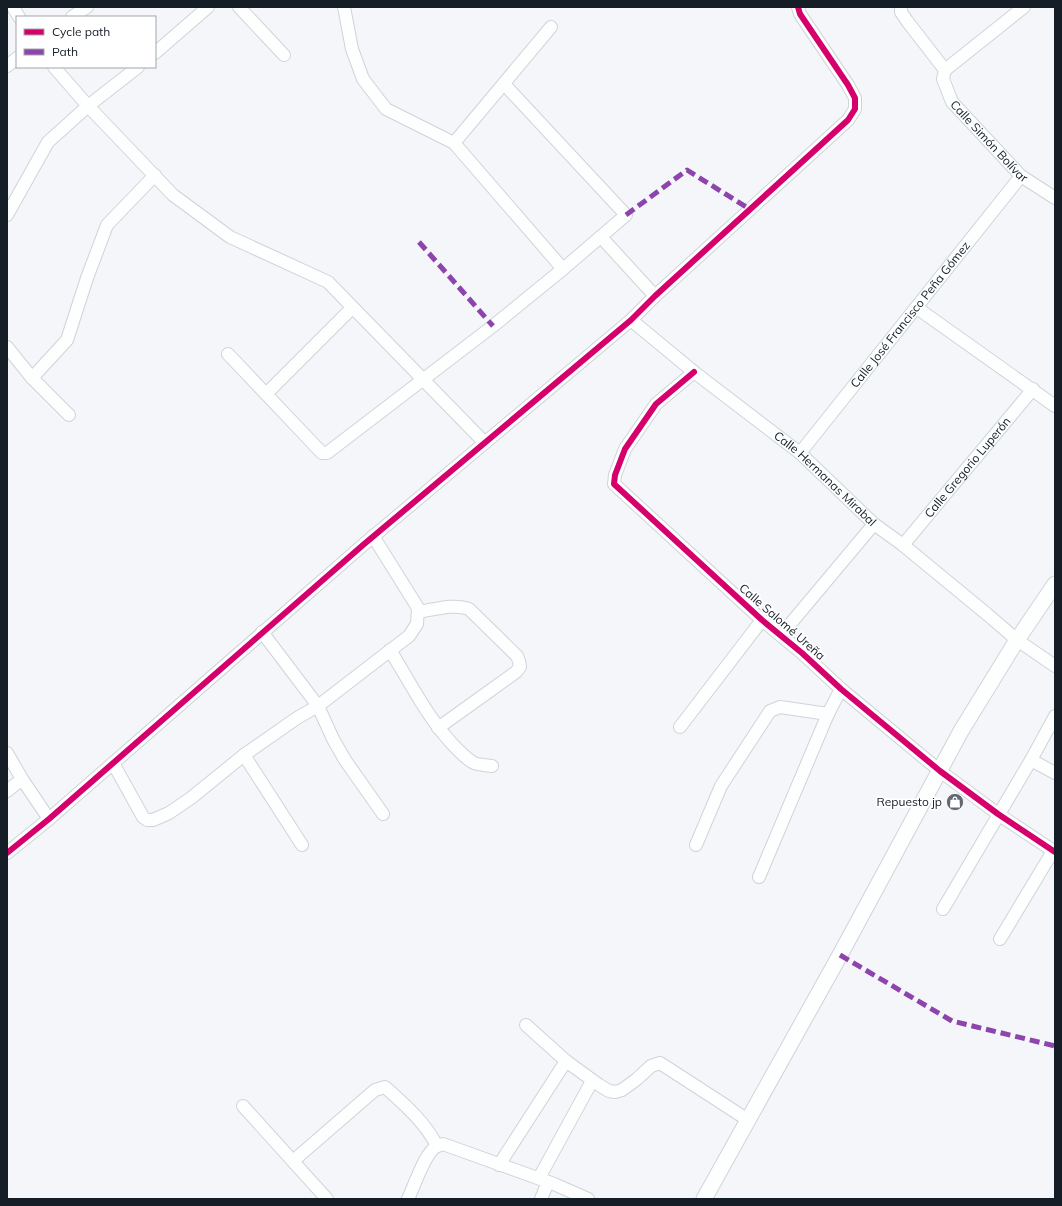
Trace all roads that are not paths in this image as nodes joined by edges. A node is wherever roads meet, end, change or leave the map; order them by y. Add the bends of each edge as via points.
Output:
1 (13, 7) edge
2 (87, 7) edge
3 (208, 7) edge
4 (239, 7) edge
5 (344, 7) edge
6 (798, 7) edge
7 (901, 7) edge
8 (1024, 7) edge
9 (18, 16) edge
10 (74, 16) edge
11 (551, 27) dead end
12 (156, 52) edge
13 (284, 55) dead end
14 (16, 59) edge
15 (7, 66) edge
16 (55, 68) edge
17 (137, 68) edge
18 (945, 70) junction
19 (504, 84) junction
20 (88, 106) junction
21 (454, 143) junction
22 (155, 175) junction
23 (1021, 176) junction
24 (1055, 198) edge
25 (7, 215) edge
26 (602, 237) junction
27 (563, 269) junction
28 (656, 296) junction
29 (352, 308) junction
30 (917, 308) junction
31 (631, 320) junction
32 (7, 347) edge
33 (228, 354) dead end
34 (694, 372) junction
35 (32, 378) junction
36 (423, 380) junction
37 (1033, 389) junction
38 (266, 394) junction
39 (1055, 406) edge
40 (69, 415) dead end
41 (484, 442) junction
42 (800, 453) junction
43 (874, 524) junction
44 (373, 536) junction
45 (904, 545) junction
46 (1055, 584) edge
47 (418, 612) junction
48 (762, 620) junction
49 (262, 632) junction
50 (781, 635) junction
51 (1016, 640) junction
52 (390, 650) junction
53 (1055, 666) edge
54 (841, 689) junction
55 (318, 706) junction
56 (828, 714) junction
57 (1055, 716) edge
58 (680, 727) dead end
59 (438, 728) junction
60 (7, 753) edge
61 (244, 755) junction
62 (1031, 760) junction
63 (113, 763) junction
64 (492, 766) dead end
65 (940, 771) junction
66 (1055, 773) edge
67 (22, 779) junction
68 (7, 791) edge
69 (384, 814) dead end
70 (998, 814) junction
71 (49, 819) junction
72 (302, 845) dead end
73 (696, 845) dead end
74 (1054, 852) edge
75 (7, 853) edge
76 (759, 877) dead end
77 (943, 909) dead end
78 (1000, 939) dead end
79 (526, 1025) dead end
80 (566, 1061) junction
81 (592, 1081) junction
82 (243, 1106) dead end
83 (748, 1120) junction
84 (437, 1146) junction
85 (293, 1161) junction
86 (499, 1165) junction
87 (544, 1180) junction
88 (328, 1199) edge
89 (408, 1199) edge
90 (541, 1199) edge
91 (588, 1199) edge
92 (704, 1199) edge

1 - 9 street
2 - 10 street
3 - 12 street
4 - 13 street
5 - 21 street via 352,49 363,79 386,109
6 - 28 street via 800,14 848,85 855,98 855,109 848,120
7 - 18 street via 907,21
8 - 18 street
11 - 19 street
14 - 15 street
16 - 20 street
17 - 20 street
18 - 23 street, Calle Simón Bolívar via 943,80 952,102
19 - 21 street
19 - 26 street via 626,215
20 - 22 street
20 - 25 street via 48,142
21 - 27 street
22 - 29 street via 173,195 230,237 328,282
22 - 35 street via 107,225 67,340
23 - 24 street, Calle Simón Bolívar
23 - 30 street, Calle José Francisco Peña Gómez
26 - 27 street
26 - 28 street
27 - 36 street
28 - 31 street
29 - 36 street
29 - 38 street
30 - 37 street
30 - 42 street, Calle José Francisco Peña Gómez
31 - 34 street, Calle Hermanas Mirabal
31 - 41 street
32 - 35 street
33 - 38 street
34 - 42 street, Calle Hermanas Mirabal
34 - 48 street, Calle Salomé Ureña via 656,404 625,449 614,484
35 - 40 street
36 - 38 street via 327,453 322,453
36 - 41 street
37 - 39 street
37 - 45 street, Calle Gregorio Luperón
41 - 44 street
42 - 43 street, Calle Hermanas Mirabal
43 - 45 street, Calle Hermanas Mirabal
43 - 50 street
44 - 47 street via 416,603
44 - 49 street
45 - 51 street, Calle Hermanas Mirabal
46 - 51 street
47 - 52 street via 417,624 409,636
47 - 59 street via 449,607 469,609 517,656 519,661 520,667 516,672
48 - 50 street, Calle Salomé Ureña
48 - 58 street
49 - 55 street
49 - 63 street
50 - 54 street, Calle Salomé Ureña
51 - 53 street, Calle Hermanas Mirabal
51 - 65 street
52 - 55 street
52 - 59 street
54 - 56 street
54 - 65 street, Calle Salomé Ureña
55 - 61 street
55 - 69 street via 345,760
56 - 73 street via 780,707 770,711 721,786
56 - 76 street
57 - 62 street
59 - 64 street via 474,763
60 - 67 street
61 - 63 street via 190,798 169,813 153,820 144,817
61 - 72 street
62 - 66 street
62 - 70 street
63 - 71 street
65 - 70 street, Calle Salomé Ureña
65 - 83 street
67 - 68 street
67 - 71 street
70 - 74 street, Calle Salomé Ureña
70 - 77 street
71 - 75 street
74 - 78 street
79 - 80 street
80 - 81 street
80 - 86 street
81 - 83 street via 615,1092 622,1090 651,1066 660,1063
81 - 87 street
82 - 85 street
83 - 92 street
84 - 85 street via 415,1115 385,1087 375,1090
84 - 86 street via 443,1144
84 - 89 street via 422,1166
85 - 88 street
86 - 87 street
87 - 90 street
87 - 91 street

